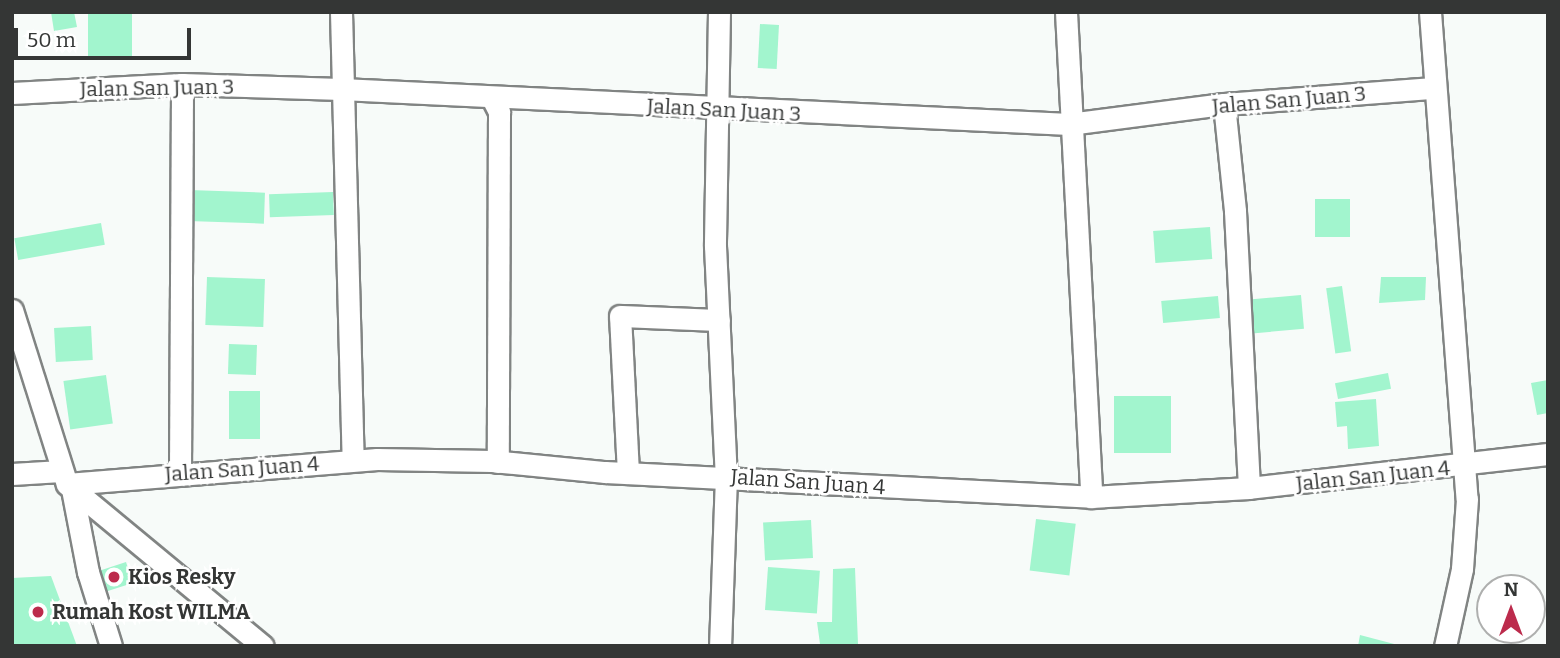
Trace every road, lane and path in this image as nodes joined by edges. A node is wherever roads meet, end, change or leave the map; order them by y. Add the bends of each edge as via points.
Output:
1 (341, 12) edge
2 (719, 12) edge
3 (1066, 12) edge
4 (1430, 12) edge
5 (182, 84) junction
6 (1433, 88) junction
7 (341, 89) junction
8 (12, 93) edge
9 (492, 98) junction
10 (1224, 104) junction
11 (717, 110) junction
12 (1069, 124) junction
13 (12, 310) edge
14 (719, 320) junction
15 (1548, 454) edge
16 (353, 460) junction
17 (498, 461) junction
18 (1467, 467) junction
19 (180, 472) junction
20 (628, 473) junction
21 (12, 474) edge
22 (726, 476) junction
23 (67, 481) junction
24 (1249, 488) junction
25 (1091, 497) junction
26 (111, 646) edge
27 (263, 646) edge
28 (720, 646) edge
29 (1445, 646) edge

1 - 7 street
2 - 11 street
3 - 12 street
4 - 6 street
5 - 7 street, Jalan San Juan 3
5 - 8 street, Jalan San Juan 3
5 - 19 street
6 - 10 street, Jalan San Juan 3
6 - 18 street via 1447,199
7 - 9 street, Jalan San Juan 3
7 - 16 street
9 - 11 street, Jalan San Juan 3
9 - 17 street via 499,112
10 - 12 street, Jalan San Juan 3
10 - 24 street via 1235,211
11 - 12 street, Jalan San Juan 3
11 - 14 street
12 - 25 street
13 - 23 street
14 - 20 street via 620,316
14 - 22 street
15 - 18 street, Jalan San Juan 4
16 - 17 street, Jalan San Juan 4
16 - 19 street, Jalan San Juan 4
17 - 20 street, Jalan San Juan 4
18 - 24 street, Jalan San Juan 4
18 - 29 street via 1462,569
19 - 23 street, Jalan San Juan 4
20 - 22 street, Jalan San Juan 4
21 - 23 street, Jalan San Juan 4
22 - 25 street, Jalan San Juan 4
22 - 28 street
23 - 26 street
23 - 27 street
24 - 25 street, Jalan San Juan 4

